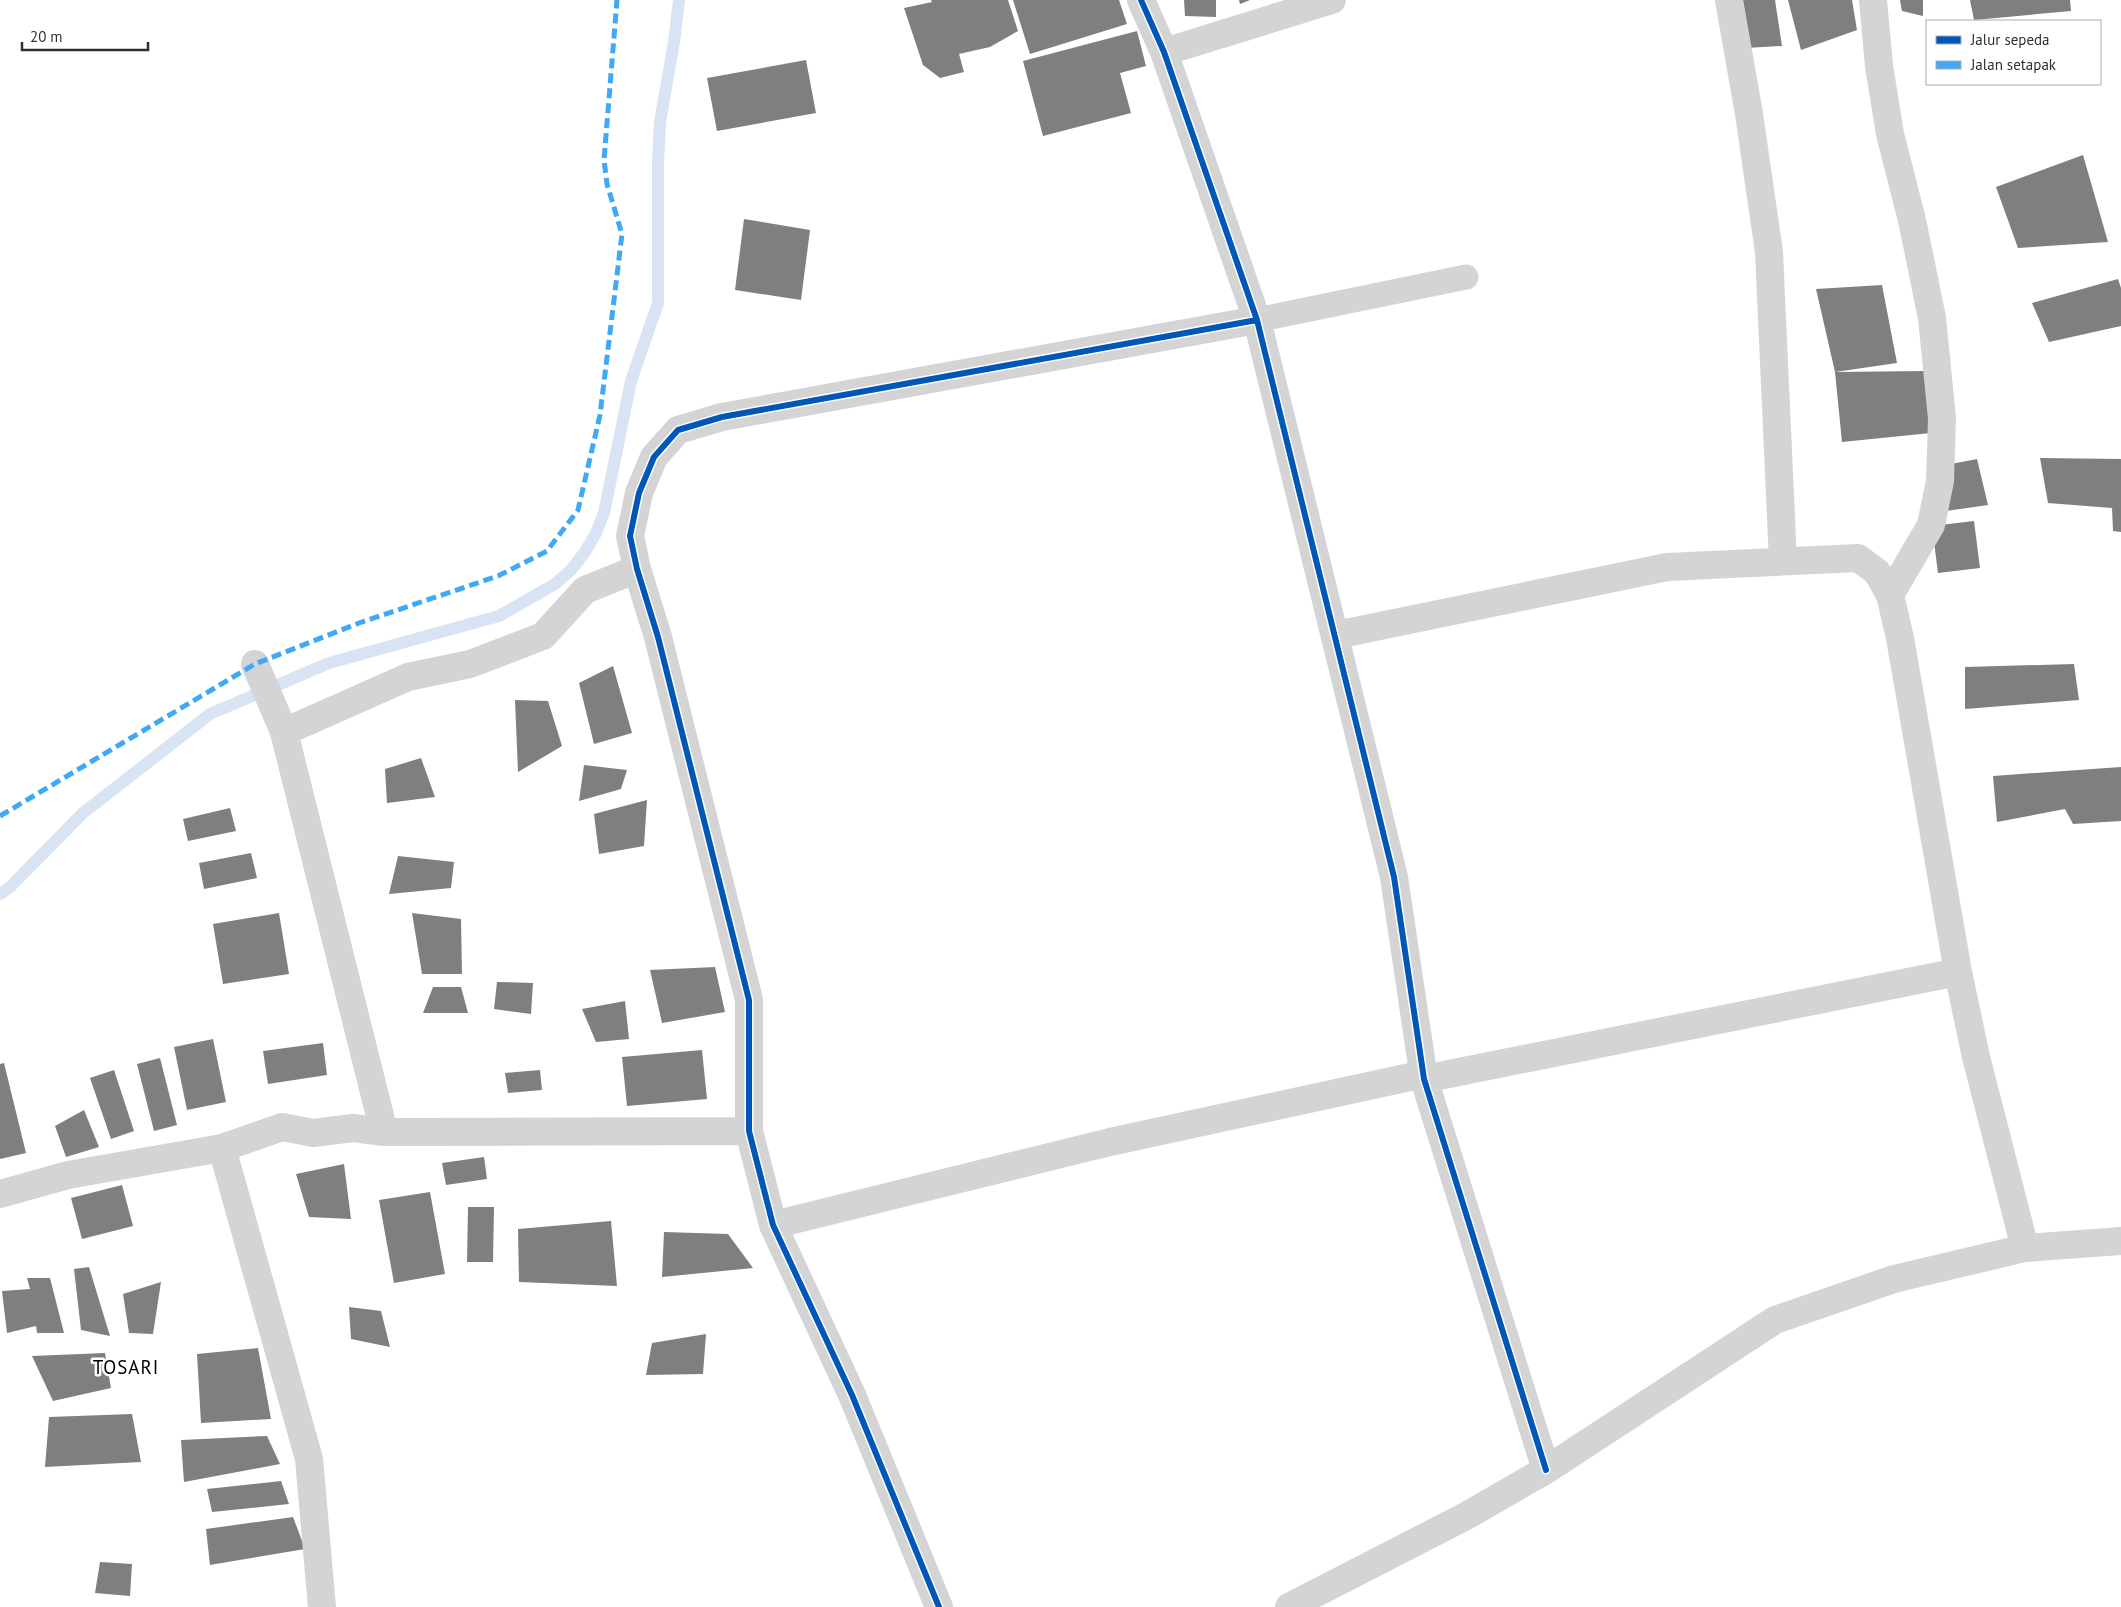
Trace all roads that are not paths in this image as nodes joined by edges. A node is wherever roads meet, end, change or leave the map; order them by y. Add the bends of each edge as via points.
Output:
1 (1141, 0) edge
2 (1332, 0) edge
3 (1729, 0) edge
4 (1873, 0) edge
5 (1164, 52) junction
6 (1466, 277) dead end
7 (1257, 320) junction
8 (1783, 561) junction
9 (637, 569) junction
10 (1890, 596) junction
11 (1336, 635) junction
12 (258, 671) dead end
13 (282, 726) junction
14 (1958, 972) junction
15 (1424, 1076) junction
16 (749, 1131) junction
17 (384, 1132) junction
18 (222, 1148) junction
19 (0, 1194) edge
20 (773, 1225) junction
21 (2121, 1241) edge
22 (2025, 1248) junction
23 (1546, 1470) junction
24 (322, 1607) edge
25 (939, 1607) edge
26 (1289, 1607) edge

1 - 5 street
2 - 5 street
3 - 8 street via 1769,252
4 - 10 street via 1890,134 1932,318 1942,418 1940,480 1931,525
5 - 7 street
6 - 7 lane
7 - 9 street via 722,417 678,430 654,457 638,493 630,536
7 - 11 street
8 - 10 street via 1858,558 1877,572
8 - 11 street via 1667,567
9 - 13 street via 585,590 542,636 470,664 408,677
9 - 16 street via 660,647 749,1000
10 - 14 street
11 - 15 street via 1394,877
12 - 13 street
13 - 17 street
14 - 15 street
14 - 22 street via 1976,1057
15 - 20 street via 1110,1142
15 - 23 street
16 - 17 street
16 - 20 street
17 - 18 street via 353,1128 313,1133 282,1127
18 - 19 street via 68,1175
18 - 24 street via 309,1459
20 - 25 street via 852,1396
21 - 22 street
22 - 23 street via 1894,1279 1774,1320
23 - 26 street via 1466,1516

